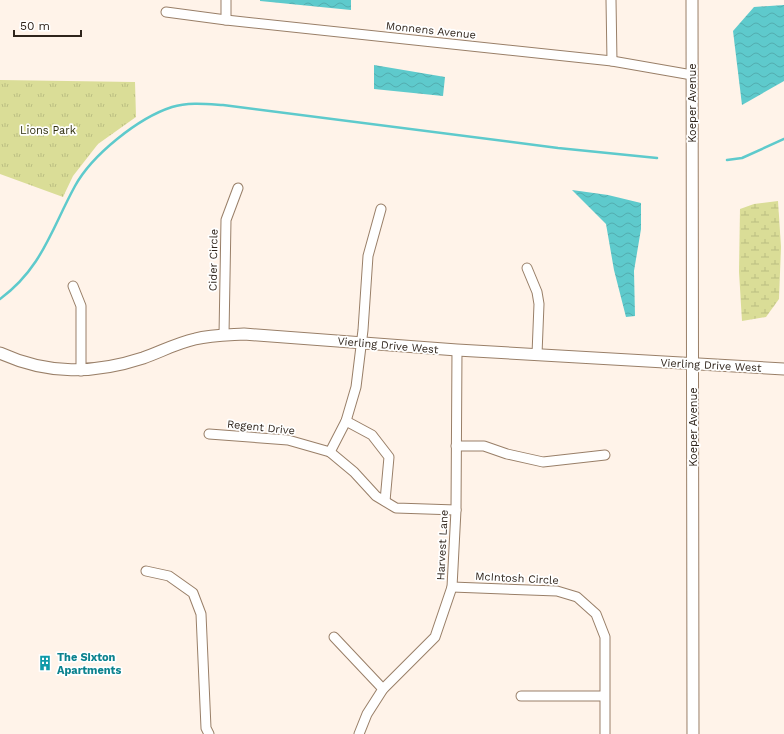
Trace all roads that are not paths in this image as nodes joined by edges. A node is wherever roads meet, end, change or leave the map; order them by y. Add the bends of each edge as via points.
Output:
1 (226, 0) edge
2 (611, 0) edge
3 (692, 0) edge
4 (166, 12) dead end
5 (226, 20) junction
6 (612, 61) junction
7 (692, 75) junction
8 (238, 188) dead end
9 (381, 209) dead end
10 (527, 268) dead end
11 (73, 286) dead end
12 (224, 335) junction
13 (362, 343) junction
14 (457, 350) junction
15 (0, 353) edge
16 (537, 354) junction
17 (692, 365) junction
18 (784, 369) edge
19 (81, 371) junction
20 (346, 421) junction
21 (209, 434) dead end
22 (456, 446) junction
23 (330, 452) junction
24 (605, 455) dead end
25 (385, 501) junction
26 (456, 510) junction
27 (146, 571) dead end
28 (452, 587) junction
29 (334, 637) dead end
30 (384, 689) junction
31 (521, 696) dead end
32 (604, 696) junction
33 (209, 734) edge
34 (359, 734) edge
35 (605, 734) edge
36 (693, 734) edge

1 - 5 street
2 - 6 street
3 - 7 street, Koeper Avenue
4 - 5 street, Monnens Avenue
5 - 6 street, Monnens Avenue
6 - 7 street, Monnens Avenue
7 - 17 street, Koeper Avenue
8 - 12 street, Cider Circle via 226,220
9 - 13 street via 368,256
10 - 16 street via 539,304
11 - 19 street via 80,306
12 - 13 street, Vierling Drive West via 244,334
12 - 19 street, Vierling Drive West via 193,339 127,363
13 - 14 street, Vierling Drive West
13 - 20 street via 356,386
14 - 16 street, Vierling Drive West
14 - 22 street, Harvest Lane
15 - 19 street, Vierling Drive West via 44,368
16 - 17 street, Vierling Drive West
17 - 18 street, Vierling Drive West
17 - 36 street, Koeper Avenue
20 - 23 street
20 - 25 street via 372,435 389,457
21 - 23 street, Regent Drive via 288,440
22 - 24 street via 484,446 543,462
22 - 26 street, Harvest Lane
23 - 25 street, Regent Drive via 354,472 376,496
25 - 26 street, Regent Drive via 396,508
26 - 28 street, Harvest Lane
27 - 33 street via 170,576 193,593 201,614 206,728
28 - 30 street, Harvest Lane via 435,637
28 - 32 street, McIntosh Circle via 557,591 577,597 596,614 605,637
29 - 30 street
30 - 34 street, Harvest Lane via 367,714
31 - 32 street
32 - 35 street, McIntosh Circle

